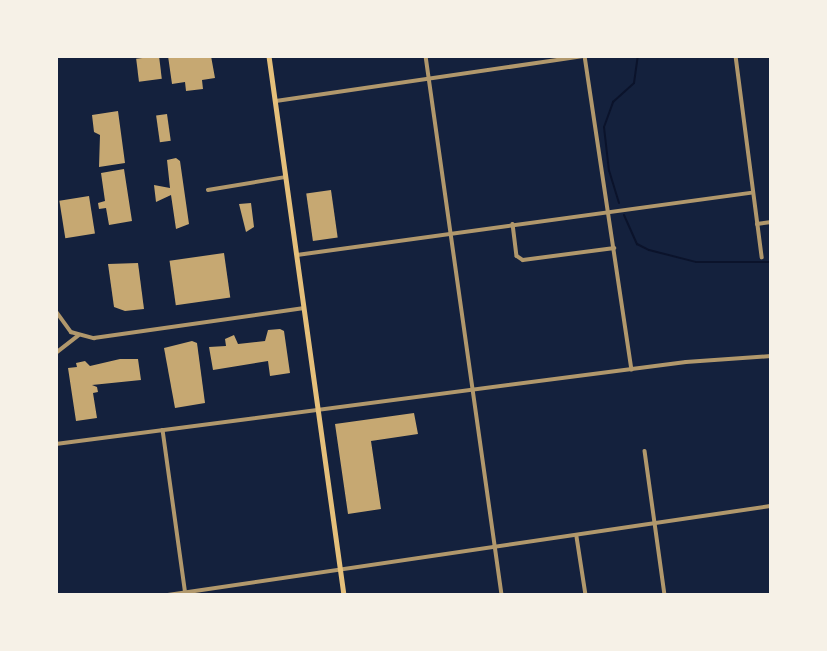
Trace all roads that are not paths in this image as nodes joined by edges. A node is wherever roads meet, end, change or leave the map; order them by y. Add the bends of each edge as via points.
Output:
1 (269, 56) edge
2 (426, 56) edge
3 (585, 56) edge
4 (736, 56) edge
5 (429, 78) junction
6 (275, 102) junction
7 (286, 177) junction
8 (208, 190) dead end
9 (752, 193) junction
10 (608, 211) junction
11 (771, 222) edge
12 (513, 224) junction
13 (757, 224) junction
14 (452, 232) junction
15 (614, 248) junction
16 (296, 255) junction
17 (762, 257) dead end
18 (304, 307) junction
19 (56, 311) edge
20 (78, 336) junction
21 (56, 353) edge
22 (771, 356) edge
23 (632, 369) junction
24 (475, 390) junction
25 (319, 412) junction
26 (163, 430) junction
27 (56, 444) edge
28 (645, 451) dead end
29 (771, 506) edge
30 (656, 524) junction
31 (577, 537) junction
32 (495, 549) junction
33 (341, 569) junction
34 (186, 594) edge
35 (168, 595) edge
36 (344, 595) edge
37 (502, 595) edge
38 (586, 595) edge
39 (665, 595) edge

1 - 6 main road
2 - 5 street
3 - 5 street
3 - 10 street
4 - 9 street
5 - 6 street
5 - 14 street
6 - 7 main road
7 - 8 street
7 - 16 main road
9 - 10 street
9 - 13 street
10 - 12 street
10 - 15 street
11 - 13 street
12 - 14 street
12 - 15 street via 517,256 523,260
13 - 17 street
14 - 16 street
14 - 24 street
15 - 23 street
16 - 18 main road
18 - 20 street via 94,338
18 - 25 main road
19 - 20 street via 66,328
20 - 21 street
22 - 23 street
23 - 24 street
24 - 25 street
24 - 32 street
25 - 26 street
25 - 33 main road
26 - 27 street
26 - 34 street
28 - 30 street
29 - 30 street
30 - 31 street
30 - 39 street
31 - 32 street
31 - 38 street
32 - 33 street
32 - 37 street
33 - 34 street
33 - 36 main road
34 - 35 street

